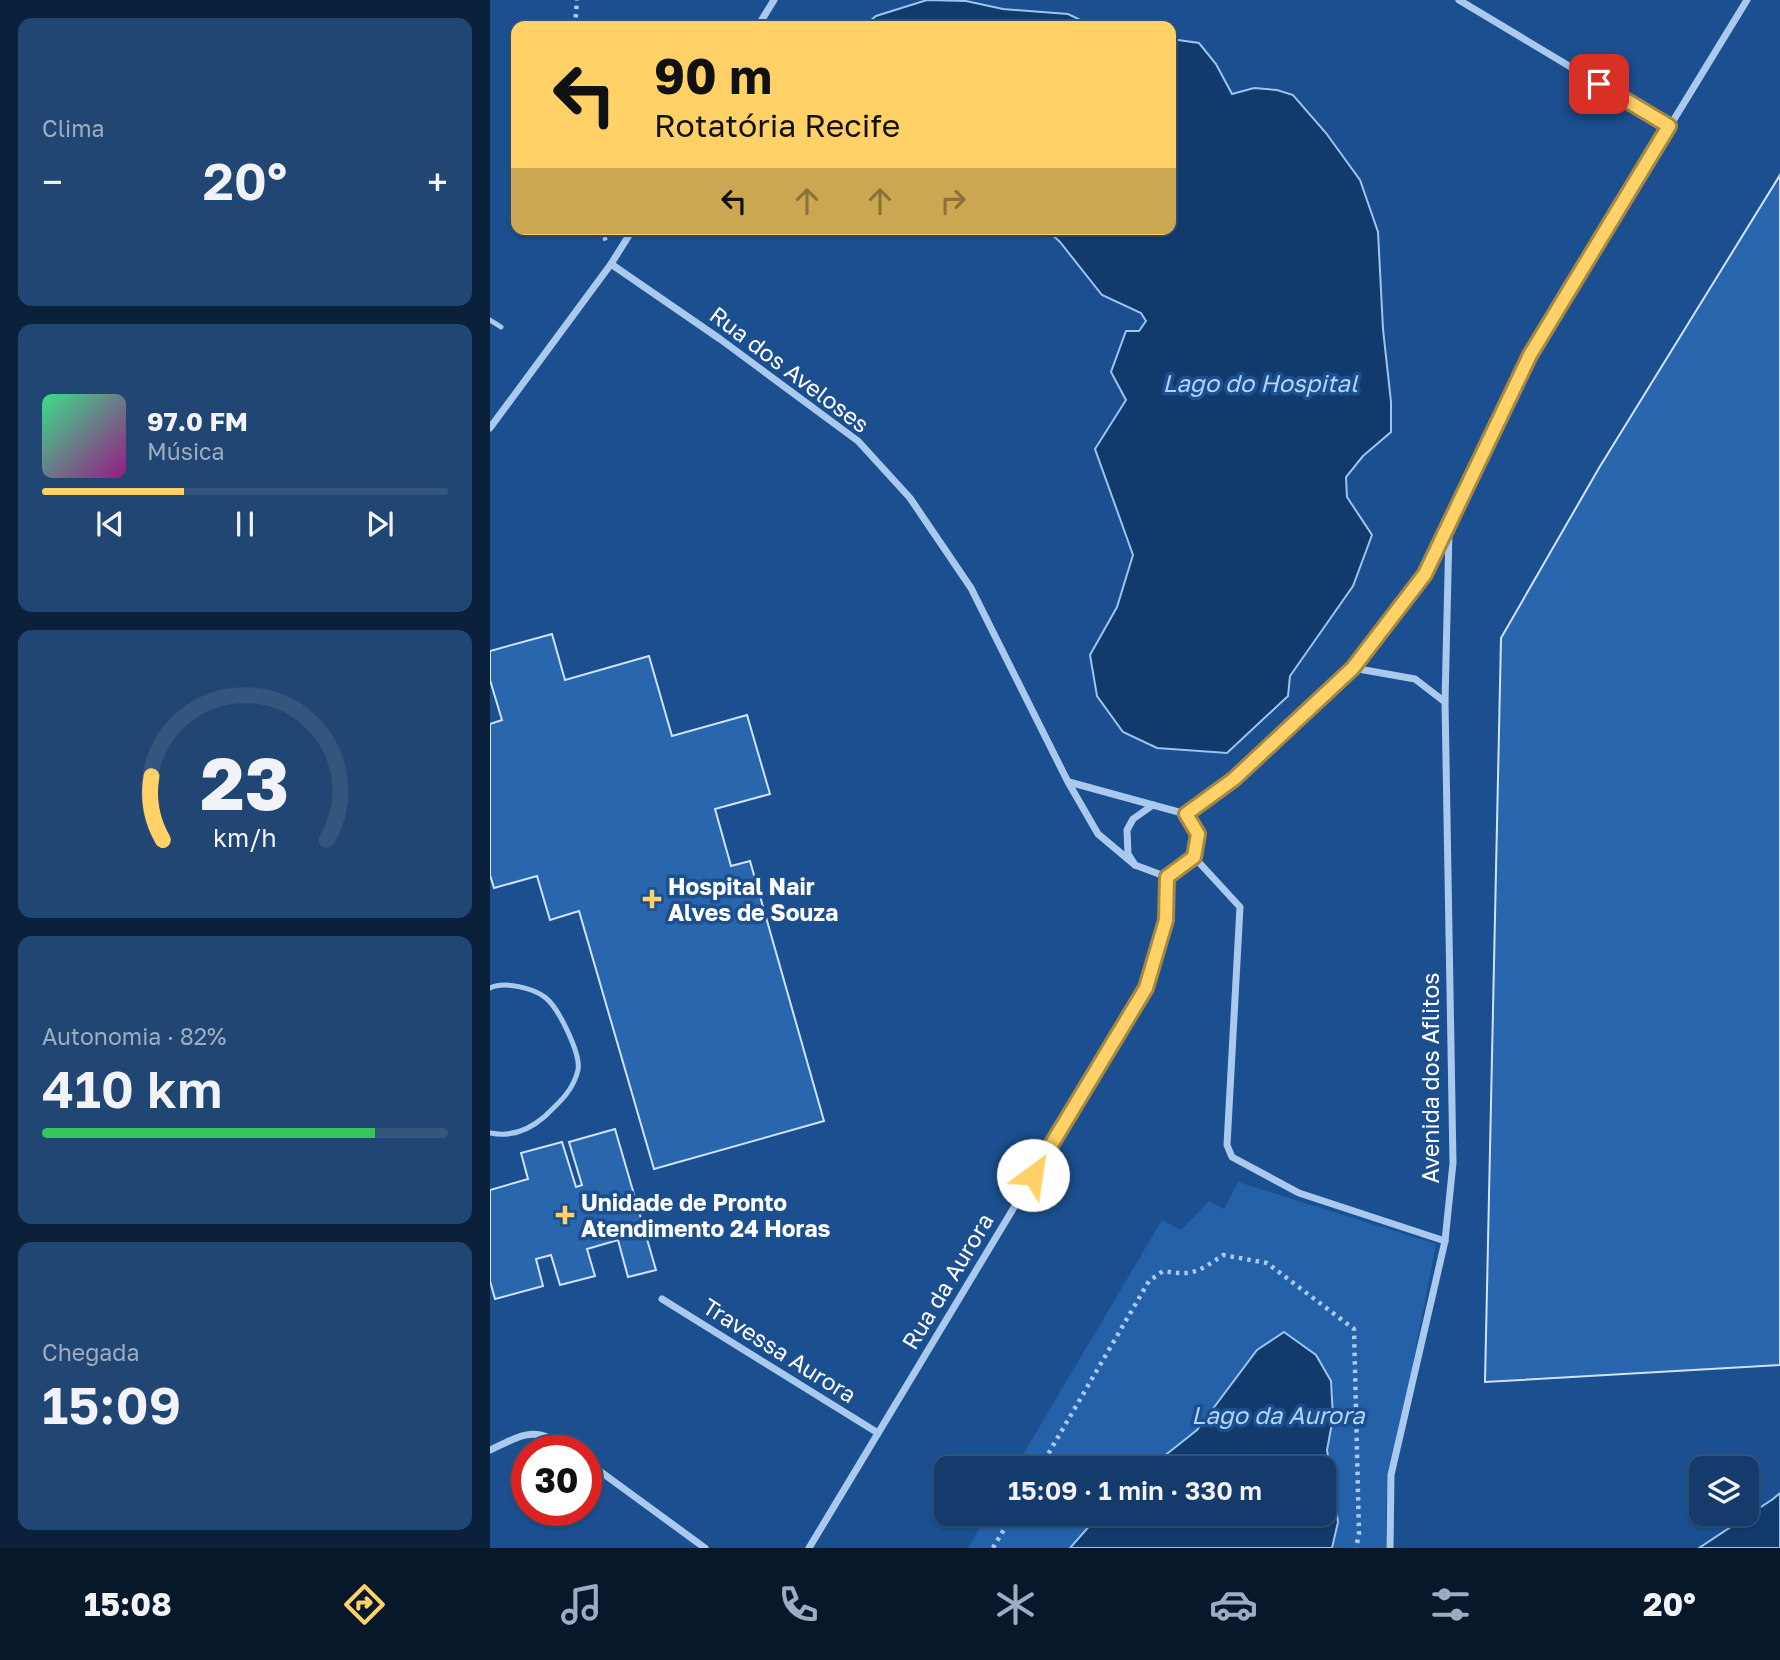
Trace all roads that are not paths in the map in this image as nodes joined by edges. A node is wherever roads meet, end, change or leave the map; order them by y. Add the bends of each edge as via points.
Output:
1 (774, 0) edge
2 (1459, 0) edge
3 (1747, 0) edge
4 (761, 21) edge
5 (1669, 126) junction
6 (629, 235) edge
7 (611, 264) junction
8 (490, 320) edge
9 (501, 327) dead end
10 (490, 428) edge
11 (1449, 526) junction
12 (1353, 668) junction
13 (1445, 702) junction
14 (1068, 782) junction
15 (1153, 805) junction
16 (1186, 814) junction
17 (1194, 857) junction
18 (1135, 865) junction
19 (1167, 877) junction
20 (490, 977) edge
21 (493, 986) edge
22 (490, 1133) edge
23 (1445, 1241) junction
24 (662, 1299) dead end
25 (878, 1433) junction
26 (524, 1435) edge
27 (545, 1435) edge
28 (511, 1441) edge
29 (490, 1450) edge
30 (602, 1473) edge
31 (705, 1548) edge
32 (809, 1548) edge
33 (1390, 1548) edge

1 - 4 street
2 - 5 street
3 - 5 street
5 - 11 street via 1530,355
6 - 7 street
7 - 10 street
7 - 14 street, Rua dos Aveloses via 858,441 910,498 971,588
8 - 9 lane
11 - 12 street via 1425,574
11 - 13 street, Avenida dos Aflitos
12 - 13 street via 1415,679
12 - 16 street via 1234,779
13 - 23 street, Avenida dos Aflitos via 1453,1163
14 - 15 street
14 - 18 street, Rua dos Aveloses via 1098,834
15 - 16 street
15 - 18 street via 1133,819 1127,830 1128,854
16 - 17 street via 1198,834
17 - 19 street
17 - 23 street via 1240,907 1227,1144 1232,1157 1298,1193
18 - 19 street
19 - 25 street, Rua da Aurora via 1166,920 1146,988
20 - 21 lane
21 - 22 lane via 518,986 546,998 574,1042 579,1068 566,1098 531,1128 502,1136
23 - 33 street, Avenida dos Aflitos via 1391,1475
24 - 25 street, Travessa Aurora
25 - 32 street, Rua da Aurora
26 - 27 street
28 - 29 street
30 - 31 street

